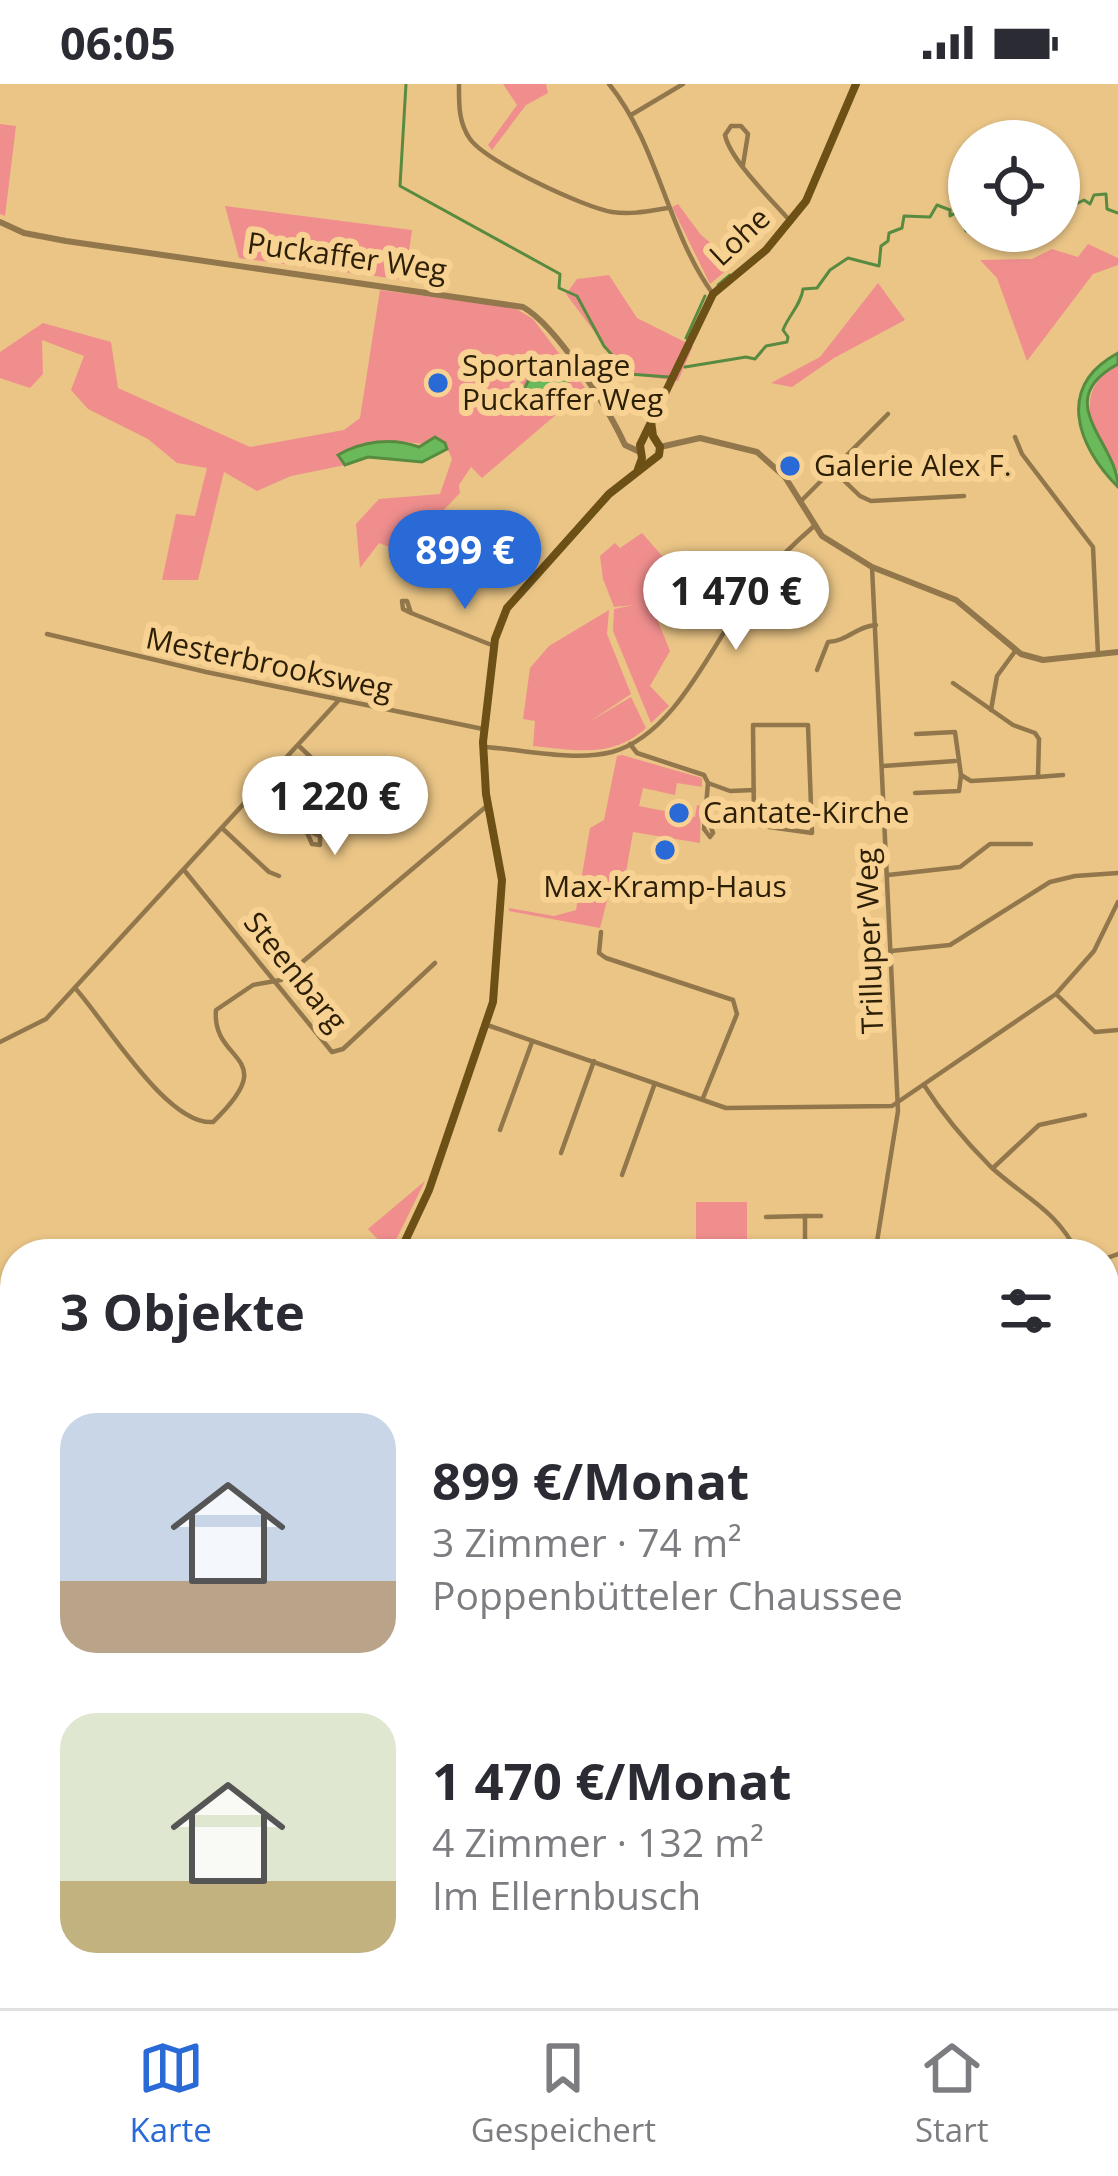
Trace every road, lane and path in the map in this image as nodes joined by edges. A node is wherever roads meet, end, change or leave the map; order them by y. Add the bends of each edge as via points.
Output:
1 (460, 84) edge
2 (609, 84) edge
3 (682, 84) edge
4 (856, 84) edge
5 (631, 116) junction
6 (743, 165) junction
7 (668, 208) junction
8 (0, 222) edge
9 (791, 222) junction
10 (713, 294) junction
11 (888, 414) dead end
12 (1015, 437) dead end
13 (647, 446) junction
14 (637, 470) junction
15 (833, 470) junction
16 (964, 496) dead end
17 (800, 502) junction
18 (814, 527) junction
19 (872, 567) junction
20 (411, 613) dead end
21 (876, 625) junction
22 (47, 634) dead end
23 (494, 646) junction
24 (1016, 650) junction
25 (1118, 652) edge
26 (1098, 655) junction
27 (817, 670) dead end
28 (953, 683) dead end
29 (339, 700) junction
30 (991, 710) junction
31 (483, 729) junction
32 (916, 734) dead end
33 (630, 744) junction
34 (300, 747) junction
35 (482, 747) junction
36 (957, 761) junction
37 (883, 766) junction
38 (961, 775) junction
39 (1064, 775) dead end
40 (1038, 777) junction
41 (707, 783) junction
42 (262, 787) junction
43 (344, 788) dead end
44 (754, 790) junction
45 (915, 793) dead end
46 (488, 805) junction
47 (707, 814) dead end
48 (222, 828) junction
49 (306, 830) dead end
50 (1031, 844) dead end
51 (184, 870) junction
52 (1118, 873) edge
53 (888, 874) junction
54 (279, 876) dead end
55 (1118, 902) edge
56 (601, 932) dead end
57 (890, 951) junction
58 (435, 964) dead end
59 (273, 983) junction
60 (75, 988) junction
61 (1056, 994) junction
62 (487, 1025) junction
63 (1118, 1030) edge
64 (0, 1042) edge
65 (532, 1042) junction
66 (594, 1061) junction
67 (655, 1083) junction
68 (924, 1084) junction
69 (703, 1100) junction
70 (898, 1102) junction
71 (1085, 1115) dead end
72 (500, 1130) dead end
73 (561, 1153) dead end
74 (993, 1168) junction
75 (622, 1175) dead end
76 (805, 1216) junction
77 (821, 1216) dead end
78 (766, 1217) dead end
79 (406, 1239) edge
80 (805, 1239) edge
81 (877, 1239) edge
82 (1070, 1239) edge

1 - 7 street via 466,132 488,154 588,206 622,213
2 - 5 street
3 - 5 street
4 - 9 main road, Lohe
5 - 7 street
6 - 6 street via 725,141 731,126 748,134
6 - 9 street
7 - 10 street
8 - 13 street, Puckaffer Weg via 42,237 523,307 586,380 623,440
9 - 10 main road, Lohe
10 - 13 main road, Lohe via 651,421
11 - 15 street
12 - 26 street via 1093,548
13 - 14 main road
13 - 14 main road via 659,454
13 - 17 street, Puckaffer Weg via 691,437 742,446 778,468
14 - 23 main road via 507,608
15 - 16 street via 871,501
15 - 17 street
17 - 18 street, Puckaffer Weg
18 - 19 street
18 - 33 street via 750,593 693,682
19 - 21 street, Trilluper Weg
19 - 24 street via 956,600
20 - 23 street
21 - 27 street via 828,642
21 - 37 street, Trilluper Weg
22 - 29 street, Mesterbrooksweg
23 - 31 main road
24 - 26 street via 1043,660
24 - 30 street via 997,676
25 - 26 street
28 - 30 street
29 - 31 street, Mesterbrooksweg
29 - 34 street
30 - 40 street via 1039,739
31 - 35 main road
32 - 36 street via 955,732
33 - 35 street via 593,754
33 - 41 street
34 - 42 street
34 - 43 street
35 - 46 main road
36 - 37 street
36 - 38 street
37 - 53 street, Trilluper Weg
38 - 40 street via 971,782
38 - 45 street via 959,791
39 - 40 street
41 - 44 street
41 - 47 street
42 - 48 street
42 - 49 street
44 - 44 street via 754,825 812,832 808,725 753,725
46 - 59 street
46 - 62 main road via 502,898
48 - 51 street
48 - 54 street
50 - 53 street via 990,844 960,867
51 - 59 street, Steenbarg
51 - 60 street
52 - 57 street via 1050,882 950,945
53 - 57 street, Trilluper Weg
55 - 61 street via 1094,951
56 - 69 street via 598,953 606,958 737,1006
57 - 70 street, Trilluper Weg
58 - 59 street, Steenbarg via 332,1052
59 - 60 street via 253,985 217,1010 219,1030 245,1067 244,1086 213,1122 199,1123 152,1087
60 - 64 street via 46,1019
61 - 63 street via 1096,1032
61 - 68 street
62 - 65 street
62 - 79 main road
65 - 66 street
65 - 72 street
66 - 67 street
66 - 73 street
67 - 69 street
67 - 75 street
68 - 70 street
68 - 74 street
69 - 70 street via 739,1110
70 - 81 street, Trilluper Weg
71 - 74 street via 1039,1125
74 - 82 street
76 - 77 street
76 - 78 street
76 - 80 street

